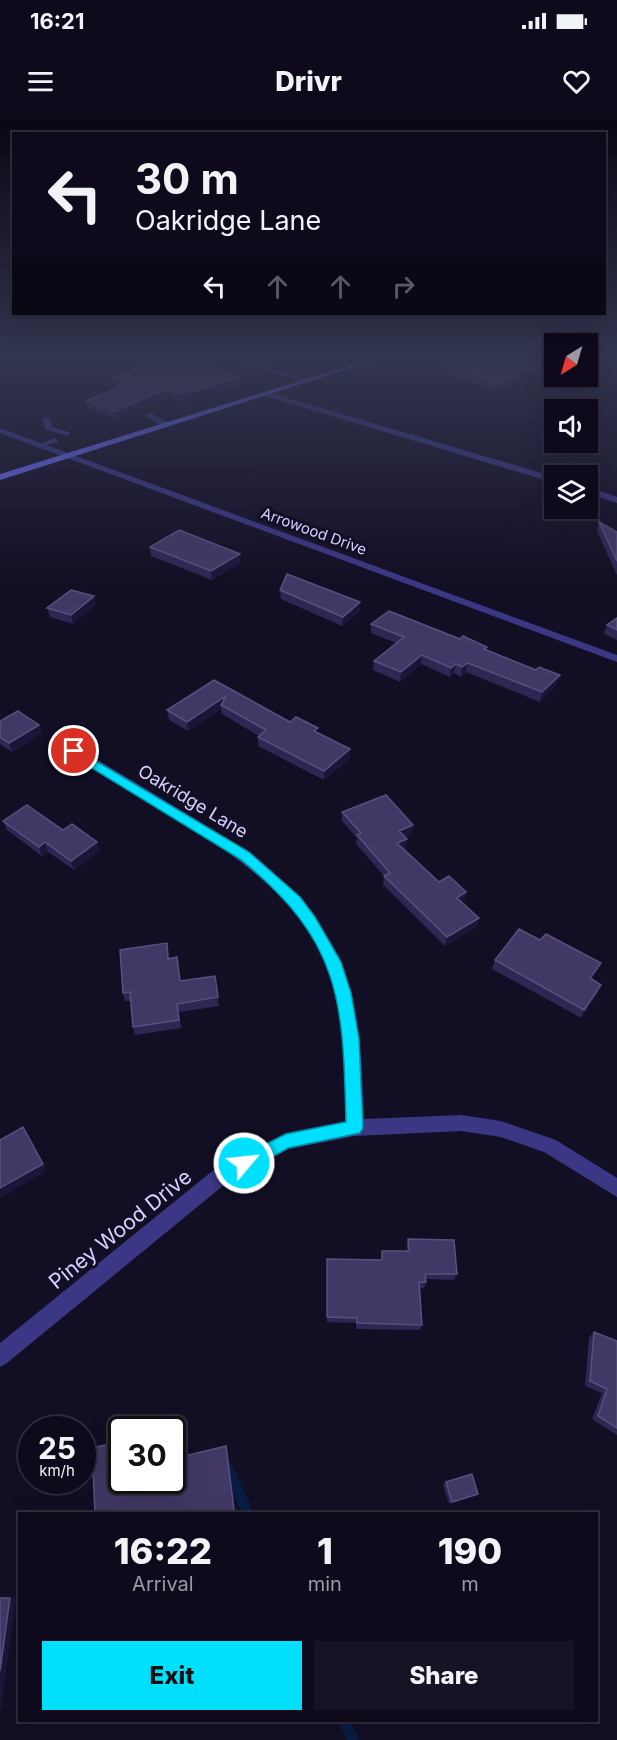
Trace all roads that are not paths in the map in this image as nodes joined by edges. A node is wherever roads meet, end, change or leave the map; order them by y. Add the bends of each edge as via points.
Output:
1 (7, 433) edge
2 (62, 433) edge
3 (142, 433) edge
4 (397, 433) edge
5 (66, 434) dead end
6 (54, 440) dead end
7 (42, 445) junction
8 (69, 456) junction
9 (0, 477) edge
10 (544, 477) edge
11 (598, 493) edge
12 (617, 500) edge
13 (617, 659) edge
14 (74, 751) dead end
15 (355, 1128) junction
16 (617, 1188) edge
17 (0, 1356) edge

1 - 7 street, Arrowood Drive
2 - 5 street
3 - 8 street
4 - 10 street
6 - 7 street
7 - 8 street, Arrowood Drive
8 - 9 street
8 - 13 street, Arrowood Drive
11 - 12 street
14 - 15 street, Oakridge Lane via 244,855 295,901 310,921 334,962 344,993 352,1039
15 - 16 street, Piney Wood Drive via 460,1123 501,1130 550,1146
15 - 17 street, Piney Wood Drive via 286,1141 224,1174

